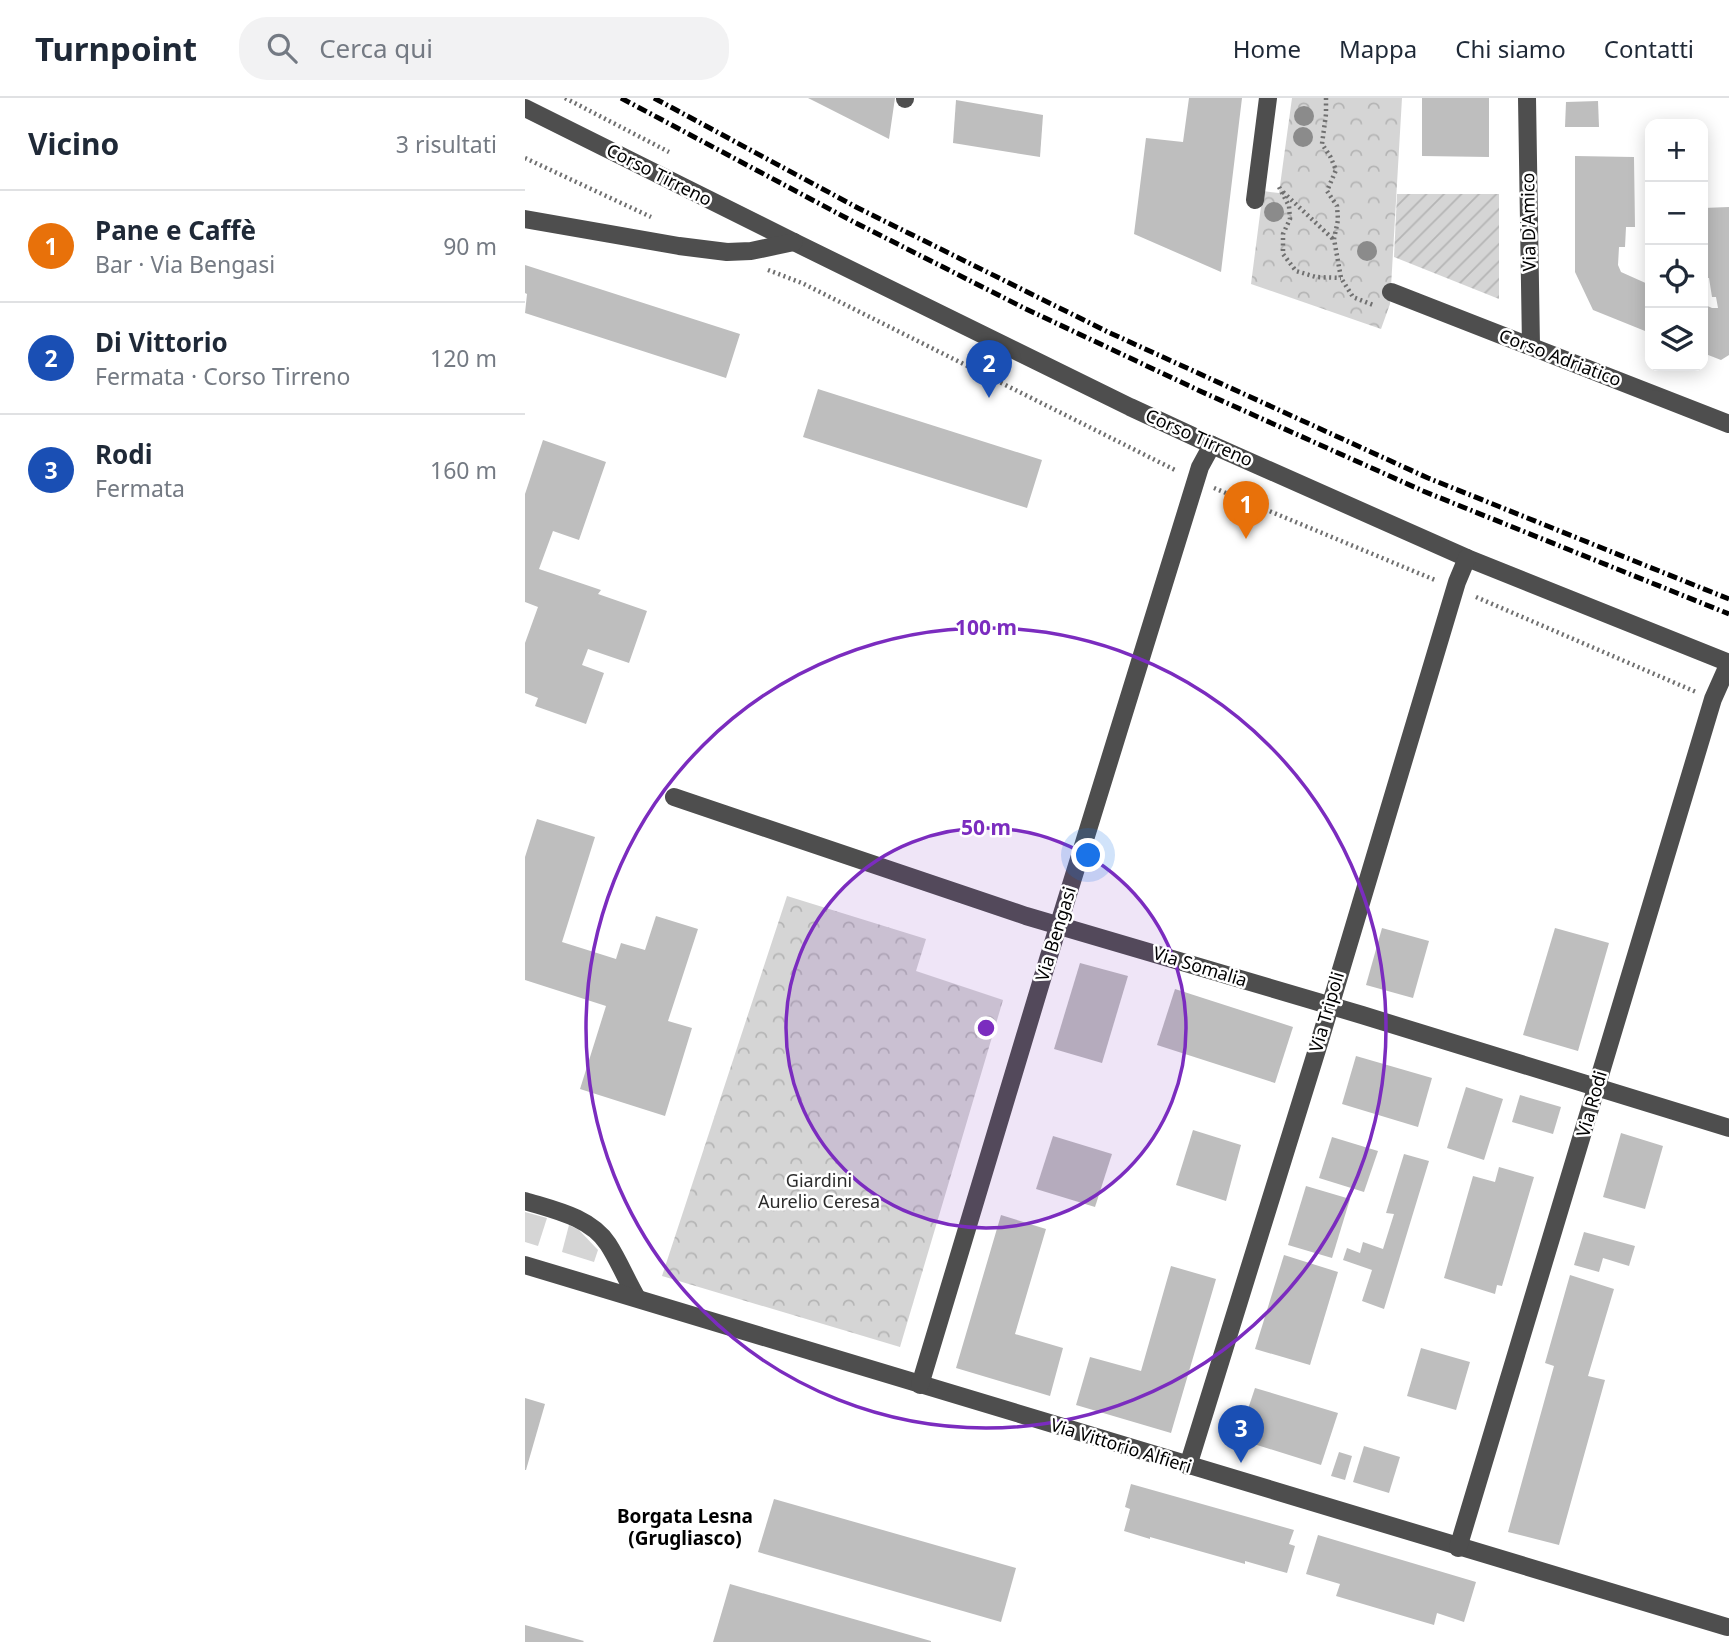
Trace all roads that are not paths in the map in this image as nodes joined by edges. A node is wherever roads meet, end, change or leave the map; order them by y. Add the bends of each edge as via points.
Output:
1 (1268, 98) edge
2 (1527, 98) edge
3 (525, 108) edge
4 (1255, 200) dead end
5 (525, 219) edge
6 (794, 242) junction
7 (1391, 292) road end
8 (1531, 346) junction
9 (1729, 424) edge
10 (1212, 445) junction
11 (1467, 558) junction
12 (1729, 663) edge
13 (674, 797) dead end
14 (1059, 925) junction
15 (1329, 1006) junction
16 (1597, 1087) junction
17 (1729, 1128) edge
18 (525, 1201) edge
19 (525, 1265) edge
20 (637, 1298) junction
21 (920, 1385) junction
22 (1188, 1466) junction
23 (1458, 1548) junction
24 (1726, 1630) edge

1 - 4 street
2 - 8 street, Via D'Amico
3 - 6 street, Corso Tirreno
5 - 6 street via 727,252
6 - 10 street, Corso Tirreno
7 - 8 street, Corso Adriatico
8 - 9 street, Corso Adriatico
10 - 11 street, Corso Tirreno
10 - 14 street, Via Bengasi via 1200,467
11 - 12 street, Corso Tirreno
11 - 15 street, Via Tripoli
12 - 16 street, Via Rodi via 1713,699
13 - 14 street, Via Somalia
14 - 15 street, Via Somalia
14 - 21 street, Via Bengasi
15 - 16 street, Via Somalia
15 - 22 street, Via Tripoli
16 - 17 street, Via Somalia
16 - 23 street, Via Rodi
18 - 20 street via 590,1226 606,1242
19 - 20 street, Via Vittorio Alfieri
20 - 21 street, Via Vittorio Alfieri
21 - 22 street, Via Vittorio Alfieri
22 - 23 street, Via Vittorio Alfieri
23 - 24 street, Via Vittorio Alfieri

